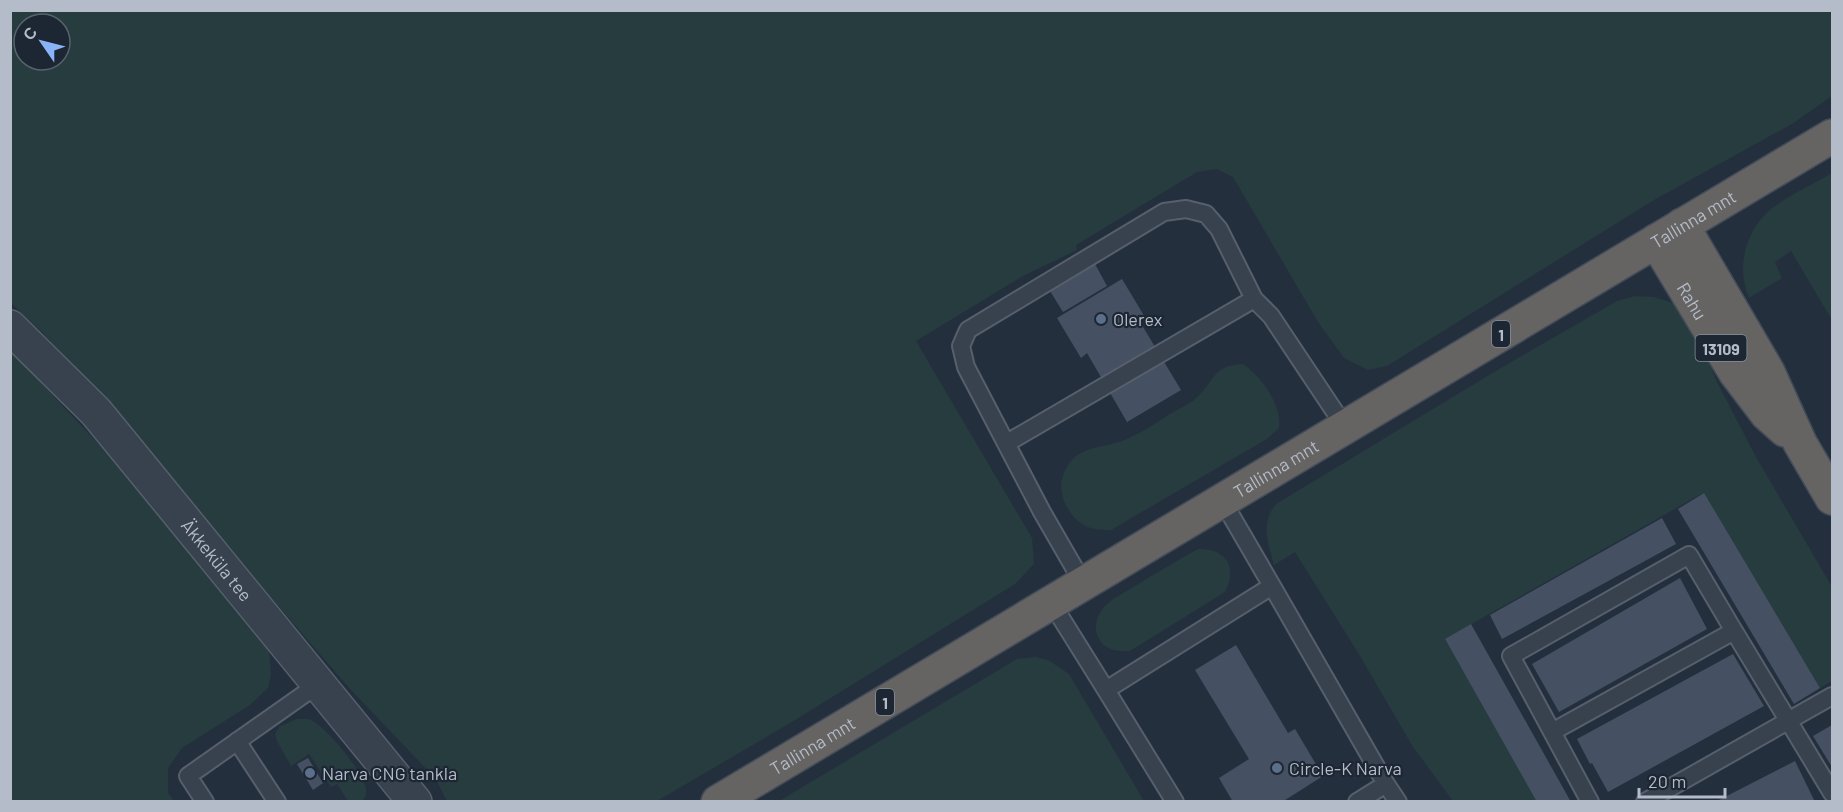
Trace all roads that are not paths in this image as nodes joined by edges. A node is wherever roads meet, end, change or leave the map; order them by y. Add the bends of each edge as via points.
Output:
1 (1833, 136) edge
2 (1669, 233) junction
3 (1254, 299) junction
4 (10, 327) edge
5 (1345, 427) junction
6 (1007, 444) junction
7 (1833, 498) edge
8 (1222, 500) junction
9 (1083, 583) junction
10 (1272, 586) junction
11 (1051, 602) junction
12 (1734, 631) junction
13 (320, 683) junction
14 (1106, 690) junction
15 (1833, 696) edge
16 (1790, 720) junction
17 (1552, 732) junction
18 (237, 741) junction
19 (1386, 784) junction
20 (1833, 793) edge
21 (404, 798) edge
22 (205, 801) edge
23 (277, 801) edge
24 (718, 801) edge
25 (1175, 801) edge
26 (1357, 801) edge
27 (1398, 801) edge
28 (1590, 801) edge
29 (1645, 801) edge

1 - 2 highway, Tallinna mnt / 1
2 - 5 highway, Tallinna mnt / 1
2 - 7 highway, Rahu / 13109 via 1749,392 1800,443
3 - 5 lane via 1271,316
3 - 6 lane
3 - 6 lane via 1219,229 1206,214 1186,209 1164,212 968,330 961,346 966,367
4 - 13 street, Äkkeküla tee via 96,412
5 - 8 highway, Tallinna mnt / 1
6 - 9 lane
8 - 9 highway, Tallinna mnt / 1
8 - 10 lane
9 - 11 highway, Tallinna mnt / 1
10 - 14 lane
10 - 19 lane
11 - 14 lane
11 - 24 highway, Tallinna mnt / 1
12 - 16 lane
12 - 17 lane
12 - 17 lane via 1689,555 1511,656
13 - 18 lane
13 - 21 street, Äkkeküla tee
14 - 25 lane
15 - 16 lane
16 - 20 lane
16 - 29 lane
17 - 28 lane
18 - 22 lane via 188,776
18 - 23 lane
19 - 26 lane
19 - 27 lane

